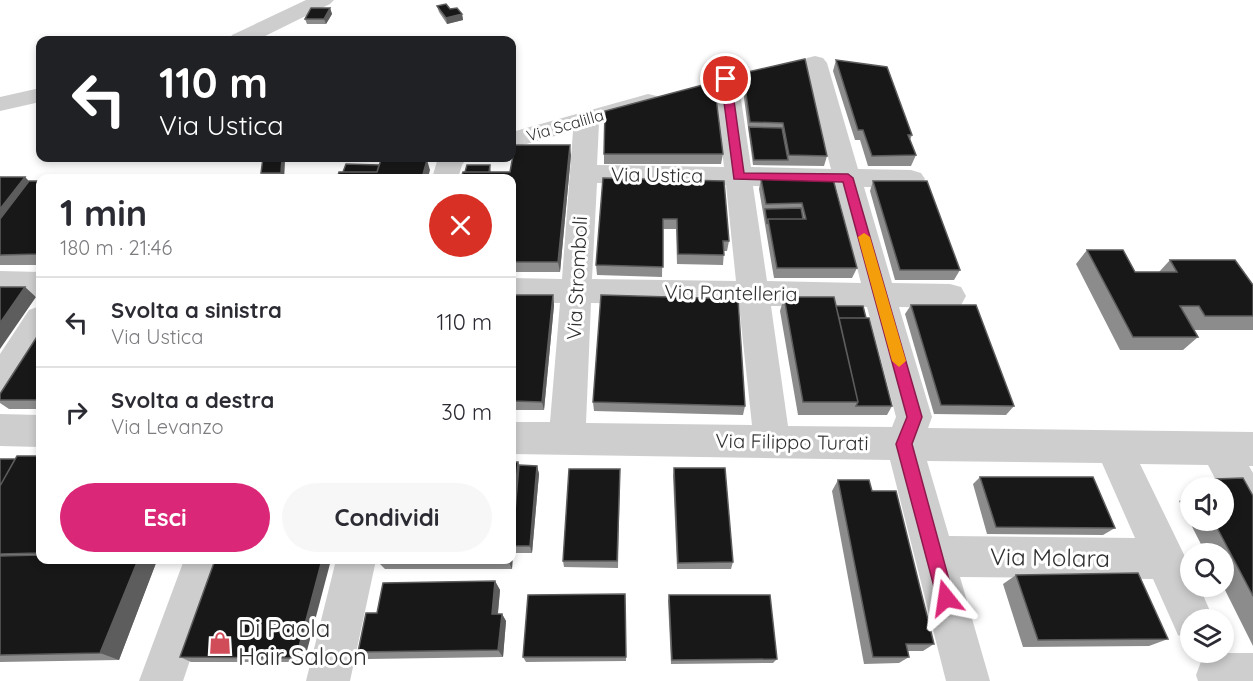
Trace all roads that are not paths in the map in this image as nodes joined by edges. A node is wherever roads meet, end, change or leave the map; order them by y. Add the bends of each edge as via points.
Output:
1 (323, 0) edge
2 (248, 36) edge
3 (816, 65) dead end
4 (726, 80) dead end
5 (672, 94) edge
6 (36, 96) edge
7 (0, 104) edge
8 (587, 118) junction
9 (516, 139) edge
10 (583, 174) junction
11 (738, 177) junction
12 (848, 178) junction
13 (911, 179) edge
14 (0, 283) edge
15 (36, 284) edge
16 (516, 290) edge
17 (576, 291) junction
18 (753, 294) junction
19 (880, 296) junction
20 (950, 296) dead end
21 (36, 326) edge
22 (0, 383) edge
23 (0, 430) edge
24 (36, 431) edge
25 (516, 438) edge
26 (567, 439) junction
27 (772, 442) junction
28 (904, 444) junction
29 (1113, 447) junction
30 (1236, 449) edge
31 (1253, 510) edge
32 (934, 556) junction
33 (1165, 559) junction
34 (203, 564) edge
35 (355, 564) edge
36 (1187, 609) edge
37 (161, 681) edge
38 (328, 681) edge
39 (968, 681) edge

1 - 2 street
3 - 12 street
4 - 11 street
5 - 8 street, Via Scalilla
6 - 7 street
8 - 9 street, Via Scalilla
8 - 10 street, Via Stromboli
10 - 11 street, Via Ustica
10 - 17 street, Via Stromboli
11 - 12 street, Via Ustica
11 - 18 street
12 - 13 street, Via Ustica
12 - 19 street
14 - 15 street
16 - 17 street, Via Pantelleria
17 - 18 street, Via Pantelleria
17 - 26 street, Via Stromboli
18 - 19 street, Via Pantelleria
18 - 27 street
19 - 20 street, Via Pantelleria
19 - 28 street via 914,417
21 - 22 street
23 - 24 street
25 - 26 street, Via Filippo Turati
26 - 27 street, Via Filippo Turati
27 - 28 street, Via Filippo Turati
28 - 29 street, Via Filippo Turati
28 - 32 street
29 - 30 street, Via Filippo Turati
29 - 33 street
30 - 31 street
32 - 33 street, Via Molara
32 - 39 street
33 - 36 street
34 - 37 street
35 - 38 street

